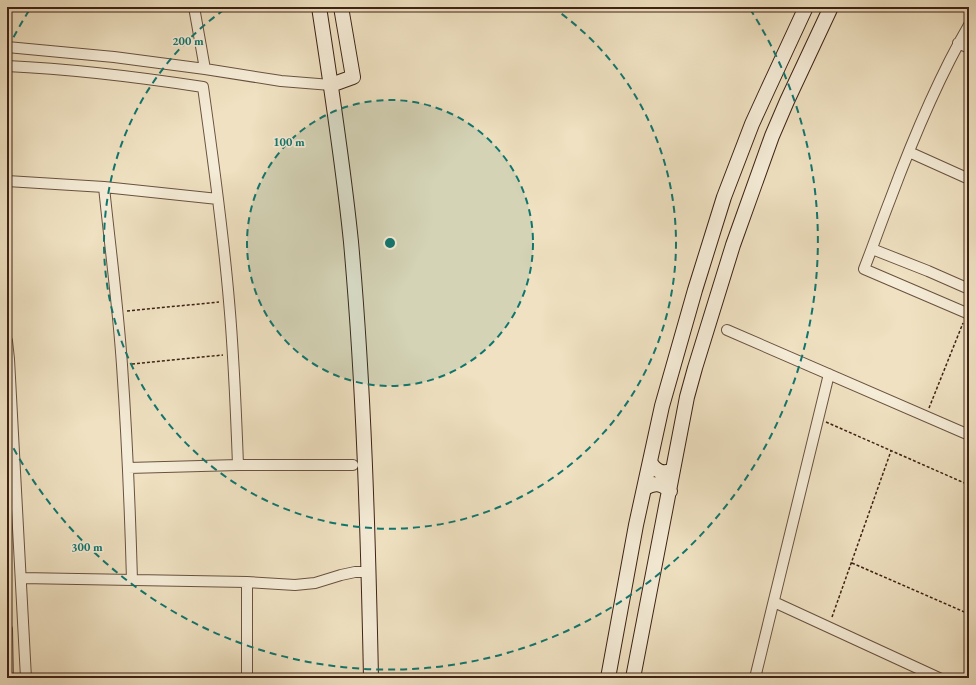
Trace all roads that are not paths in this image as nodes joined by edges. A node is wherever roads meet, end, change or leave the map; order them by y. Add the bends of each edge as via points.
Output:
1 (194, 7) edge
2 (319, 7) edge
3 (341, 7) edge
4 (806, 7) edge
5 (831, 7) edge
6 (969, 25) edge
7 (958, 43) junction
8 (7, 47) edge
9 (969, 48) edge
10 (7, 66) edge
11 (205, 69) junction
12 (331, 85) junction
13 (909, 152) junction
14 (969, 179) edge
15 (7, 181) edge
16 (104, 187) junction
17 (218, 199) junction
18 (872, 249) junction
19 (969, 289) edge
20 (968, 314) edge
21 (727, 330) dead end
22 (7, 341) edge
23 (829, 374) junction
24 (969, 435) edge
25 (650, 461) junction
26 (353, 465) dead end
27 (238, 466) junction
28 (128, 468) junction
29 (673, 470) junction
30 (645, 488) junction
31 (670, 491) junction
32 (369, 572) junction
33 (21, 578) junction
34 (132, 580) junction
35 (247, 582) junction
36 (774, 602) junction
37 (7, 629) edge
38 (8, 678) edge
39 (26, 678) edge
40 (246, 678) edge
41 (371, 678) edge
42 (608, 678) edge
43 (632, 678) edge
44 (755, 678) edge
45 (939, 678) edge

1 - 11 street
2 - 12 street
3 - 12 street via 353,77
4 - 25 street via 752,124 722,204 662,406
5 - 29 street via 772,136 733,245 687,397
6 - 7 street
7 - 9 street
7 - 13 street
8 - 11 street
10 - 17 street via 123,75 203,87
11 - 12 street via 281,81
12 - 32 street via 351,241 358,325
13 - 14 street
13 - 18 street
15 - 16 street
16 - 17 street
16 - 28 street via 122,364
17 - 27 street via 233,354
18 - 19 street
18 - 20 street via 864,269
21 - 23 street
22 - 33 street
23 - 24 street
23 - 36 street
25 - 29 street via 658,471 666,473
25 - 30 street
26 - 27 street
27 - 28 street
28 - 34 street
29 - 31 street
30 - 31 street via 658,484
30 - 42 street
31 - 43 street
32 - 35 street via 355,572 295,585
32 - 41 street
33 - 34 street
33 - 39 street
34 - 35 street
35 - 40 street
36 - 44 street
36 - 45 street
37 - 38 street

